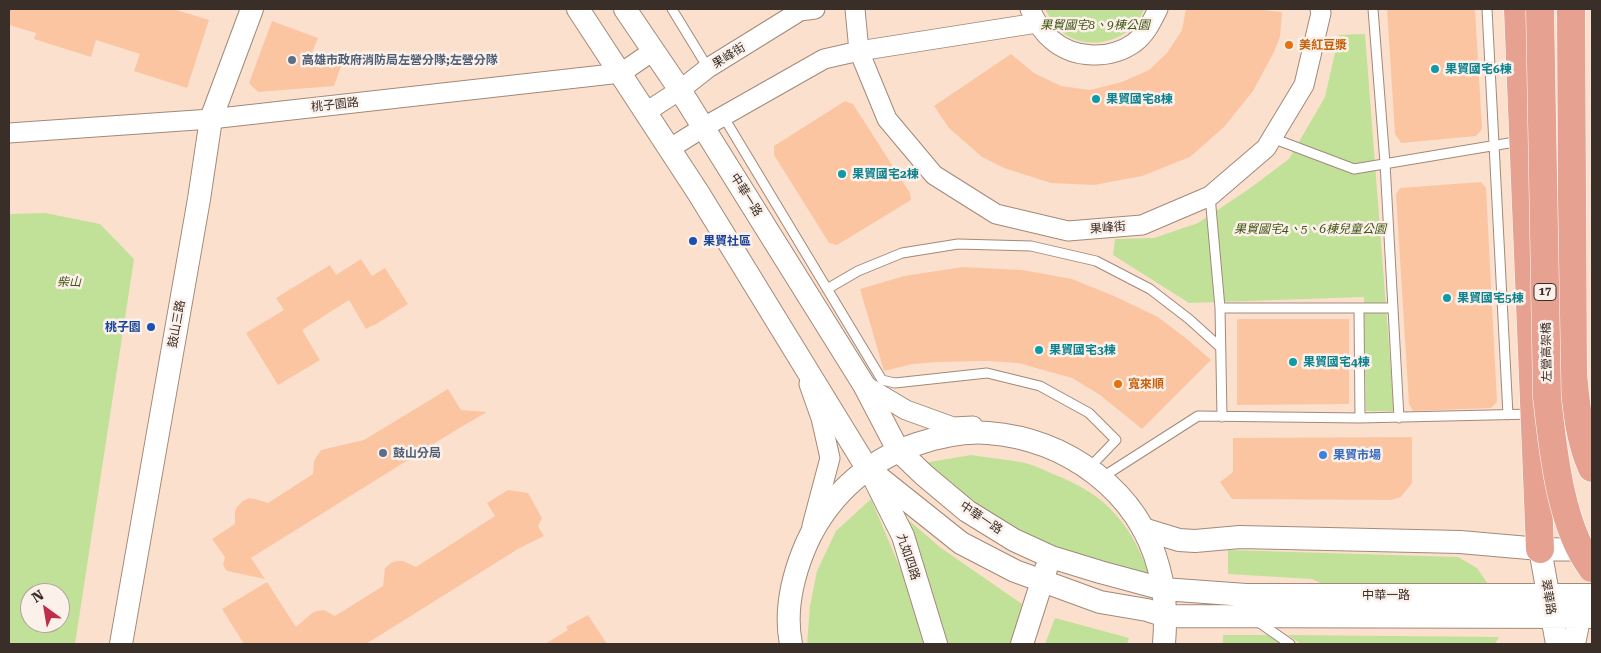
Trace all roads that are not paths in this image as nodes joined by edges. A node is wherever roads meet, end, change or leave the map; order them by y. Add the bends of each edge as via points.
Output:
1 (252, 9) edge
2 (578, 9) edge
3 (625, 9) edge
4 (672, 9) edge
5 (855, 9) edge
6 (1158, 9) edge
7 (1320, 9) edge
8 (1374, 9) edge
9 (1487, 9) edge
10 (1518, 9) edge
11 (1540, 9) edge
12 (1571, 9) edge
13 (805, 10) edge
14 (1034, 16) edge
15 (859, 50) junction
16 (653, 51) junction
17 (708, 68) junction
18 (621, 73) junction
19 (680, 90) junction
20 (646, 112) junction
21 (723, 116) junction
22 (211, 119) junction
23 (704, 127) junction
24 (9, 133) edge
25 (1272, 138) junction
26 (1524, 141) junction
27 (1494, 146) junction
28 (669, 149) junction
29 (1385, 163) junction
30 (1210, 196) junction
31 (827, 289) junction
32 (1220, 308) junction
33 (1393, 308) junction
34 (1358, 309) junction
35 (1220, 347) junction
36 (800, 360) junction
37 (864, 385) junction
38 (1521, 414) junction
39 (1222, 416) junction
40 (1360, 418) junction
41 (1399, 418) junction
42 (1031, 440) junction
43 (898, 450) junction
44 (1592, 468) edge
45 (869, 471) junction
46 (1095, 473) junction
47 (1143, 529) junction
48 (809, 538) junction
49 (1540, 549) junction
50 (1592, 550) edge
51 (1051, 557) junction
52 (1592, 563) edge
53 (1592, 568) edge
54 (1042, 581) junction
55 (1163, 589) junction
56 (1550, 606) junction
57 (1587, 606) edge
58 (1249, 615) junction
59 (1166, 616) junction
60 (121, 644) edge
61 (791, 644) edge
62 (936, 644) edge
63 (1022, 644) edge
64 (1164, 644) edge
65 (1290, 644) edge
66 (1557, 644) edge
67 (1574, 644) edge

1 - 22 street, 鼓山三路
2 - 18 street, 中華一路
3 - 16 street, 中華一路
4 - 17 lane
5 - 15 street, 果峰街
6 - 14 street via 1150,27 1134,43 1114,53 1092,56 1070,51 1052,40
7 - 25 street, 果峰街 via 1304,85
8 - 29 lane
9 - 27 lane
10 - 26 main road
11 - 53 main road, 左營高架橋 / 17, bridge via 1548,397 1553,454 1565,506
12 - 44 main road, 左營高架橋 / 17 via 1573,374 1582,439
13 - 17 street, 果峰街
14 - 15 street
15 - 21 street via 824,59
15 - 30 street, 果峰街 via 887,119 904,140 934,175 996,214 1068,231 1142,225
16 - 18 street, 桃子園路
16 - 19 street, 中華一路
17 - 19 street, 果峰街
18 - 20 street, 中華一路
18 - 22 street, 桃子園路
19 - 20 street, 果峰街
19 - 23 street, 中華一路
20 - 28 street, 中華一路
21 - 23 street
21 - 31 lane
22 - 24 street, 桃子園路
22 - 60 street, 鼓山三路
23 - 28 street
23 - 37 street, 中華一路
25 - 29 lane via 1354,169
25 - 30 street, 果峰街 via 1266,148
26 - 27 lane
26 - 38 main road
27 - 29 lane
27 - 38 lane
28 - 36 street, 中華一路
29 - 33 lane
30 - 32 lane
31 - 35 lane via 858,271 902,254 958,244 1031,246 1096,261 1150,289
31 - 46 lane via 882,380 895,383 987,374 1040,386 1089,413 1116,440
32 - 34 lane
32 - 35 lane
33 - 34 lane
33 - 41 lane
34 - 40 lane
35 - 39 lane
36 - 45 street, 中華一路
36 - 48 street via 821,418 830,458
37 - 42 street via 906,410 953,427 1004,426
37 - 43 street, 中華一路
38 - 41 lane
38 - 49 main road
39 - 40 lane
39 - 46 lane via 1198,416
40 - 41 lane
42 - 43 street via 986,433 941,436
42 - 46 street via 1052,447
43 - 45 street
43 - 51 street, 中華一路 via 967,511 1014,540
45 - 48 street via 844,488 824,512
45 - 54 street, 中華一路 via 961,543
45 - 62 street, 九如四路 via 902,536
46 - 47 street via 1124,502
47 - 49 street via 1179,540 1240,537 1460,542
47 - 55 street via 1159,568
48 - 61 street via 796,570 790,603
49 - 50 street
49 - 56 street, 翠華路
51 - 54 street
51 - 55 street, 中華一路
52 - 57 street
54 - 59 street, 中華一路 via 1100,602
54 - 63 street
55 - 56 street, 中華一路
55 - 59 street
56 - 57 street, 中華一路
56 - 58 street, 中華一路
56 - 66 street, 翠華路
57 - 67 street
58 - 59 street, 中華一路
58 - 65 lane
59 - 64 street

